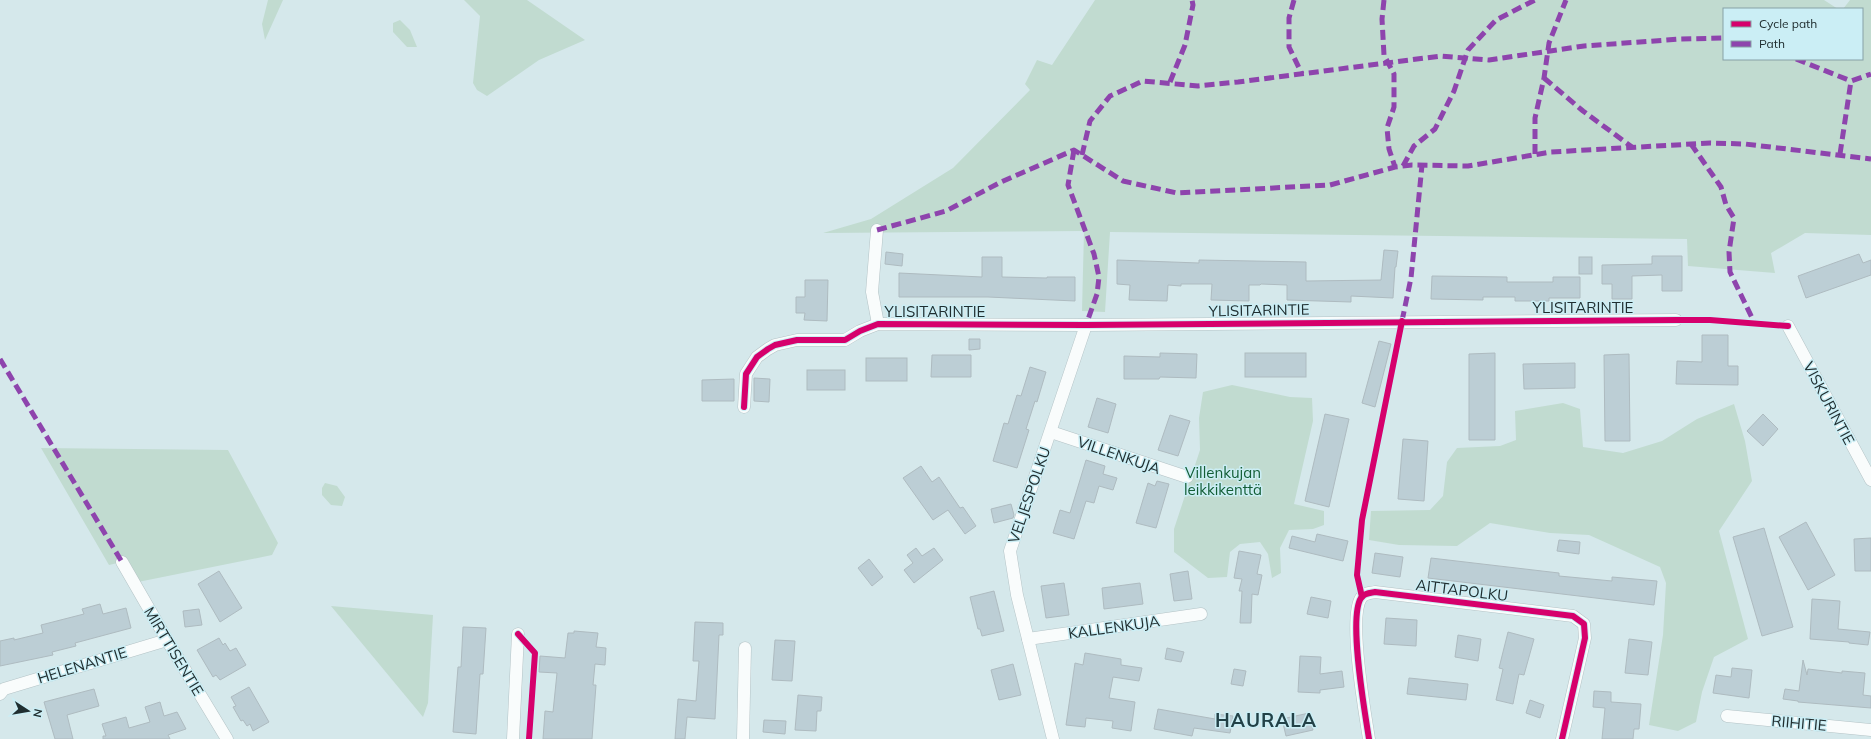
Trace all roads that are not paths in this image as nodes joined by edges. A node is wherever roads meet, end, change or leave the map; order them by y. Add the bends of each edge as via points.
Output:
1 (877, 230) dead end
2 (1676, 320) dead end
3 (878, 324) junction
4 (1086, 324) junction
5 (1788, 326) dead end
6 (744, 407) dead end
7 (1051, 432) junction
8 (1186, 478) dead end
9 (1871, 480) edge
10 (122, 562) dead end
11 (1201, 614) dead end
12 (518, 634) dead end
13 (1028, 639) junction
14 (167, 640) junction
15 (746, 648) dead end
16 (0, 694) edge
17 (1727, 716) dead end
18 (1871, 730) edge
19 (228, 739) edge
20 (513, 739) edge
21 (743, 739) edge
22 (1053, 739) edge
23 (1369, 739) edge
24 (1562, 739) edge

1 - 3 street via 872,292
2 - 4 street, YLISITARINTIE
3 - 4 street, YLISITARINTIE
3 - 6 street, YLISITARINTIE via 846,340 797,340 768,349 757,357 746,374
4 - 7 street, VELJESPOLKU
5 - 9 street, VISKURINTIE
7 - 8 street, VILLENKUJA
7 - 13 street, VELJESPOLKU via 1010,551
10 - 14 street, MIRTTISENTIE
11 - 13 street, KALLENKUJA
12 - 20 street
13 - 22 street, VELJESPOLKU
14 - 16 street, HELENANTIE via 4,689
14 - 19 street, MIRTTISENTIE
15 - 21 street
17 - 18 street, RIIHITIE
23 - 24 street, AITTAPOLKU via 1360,677 1357,616 1362,597 1375,592 1573,616 1584,624 1585,638

